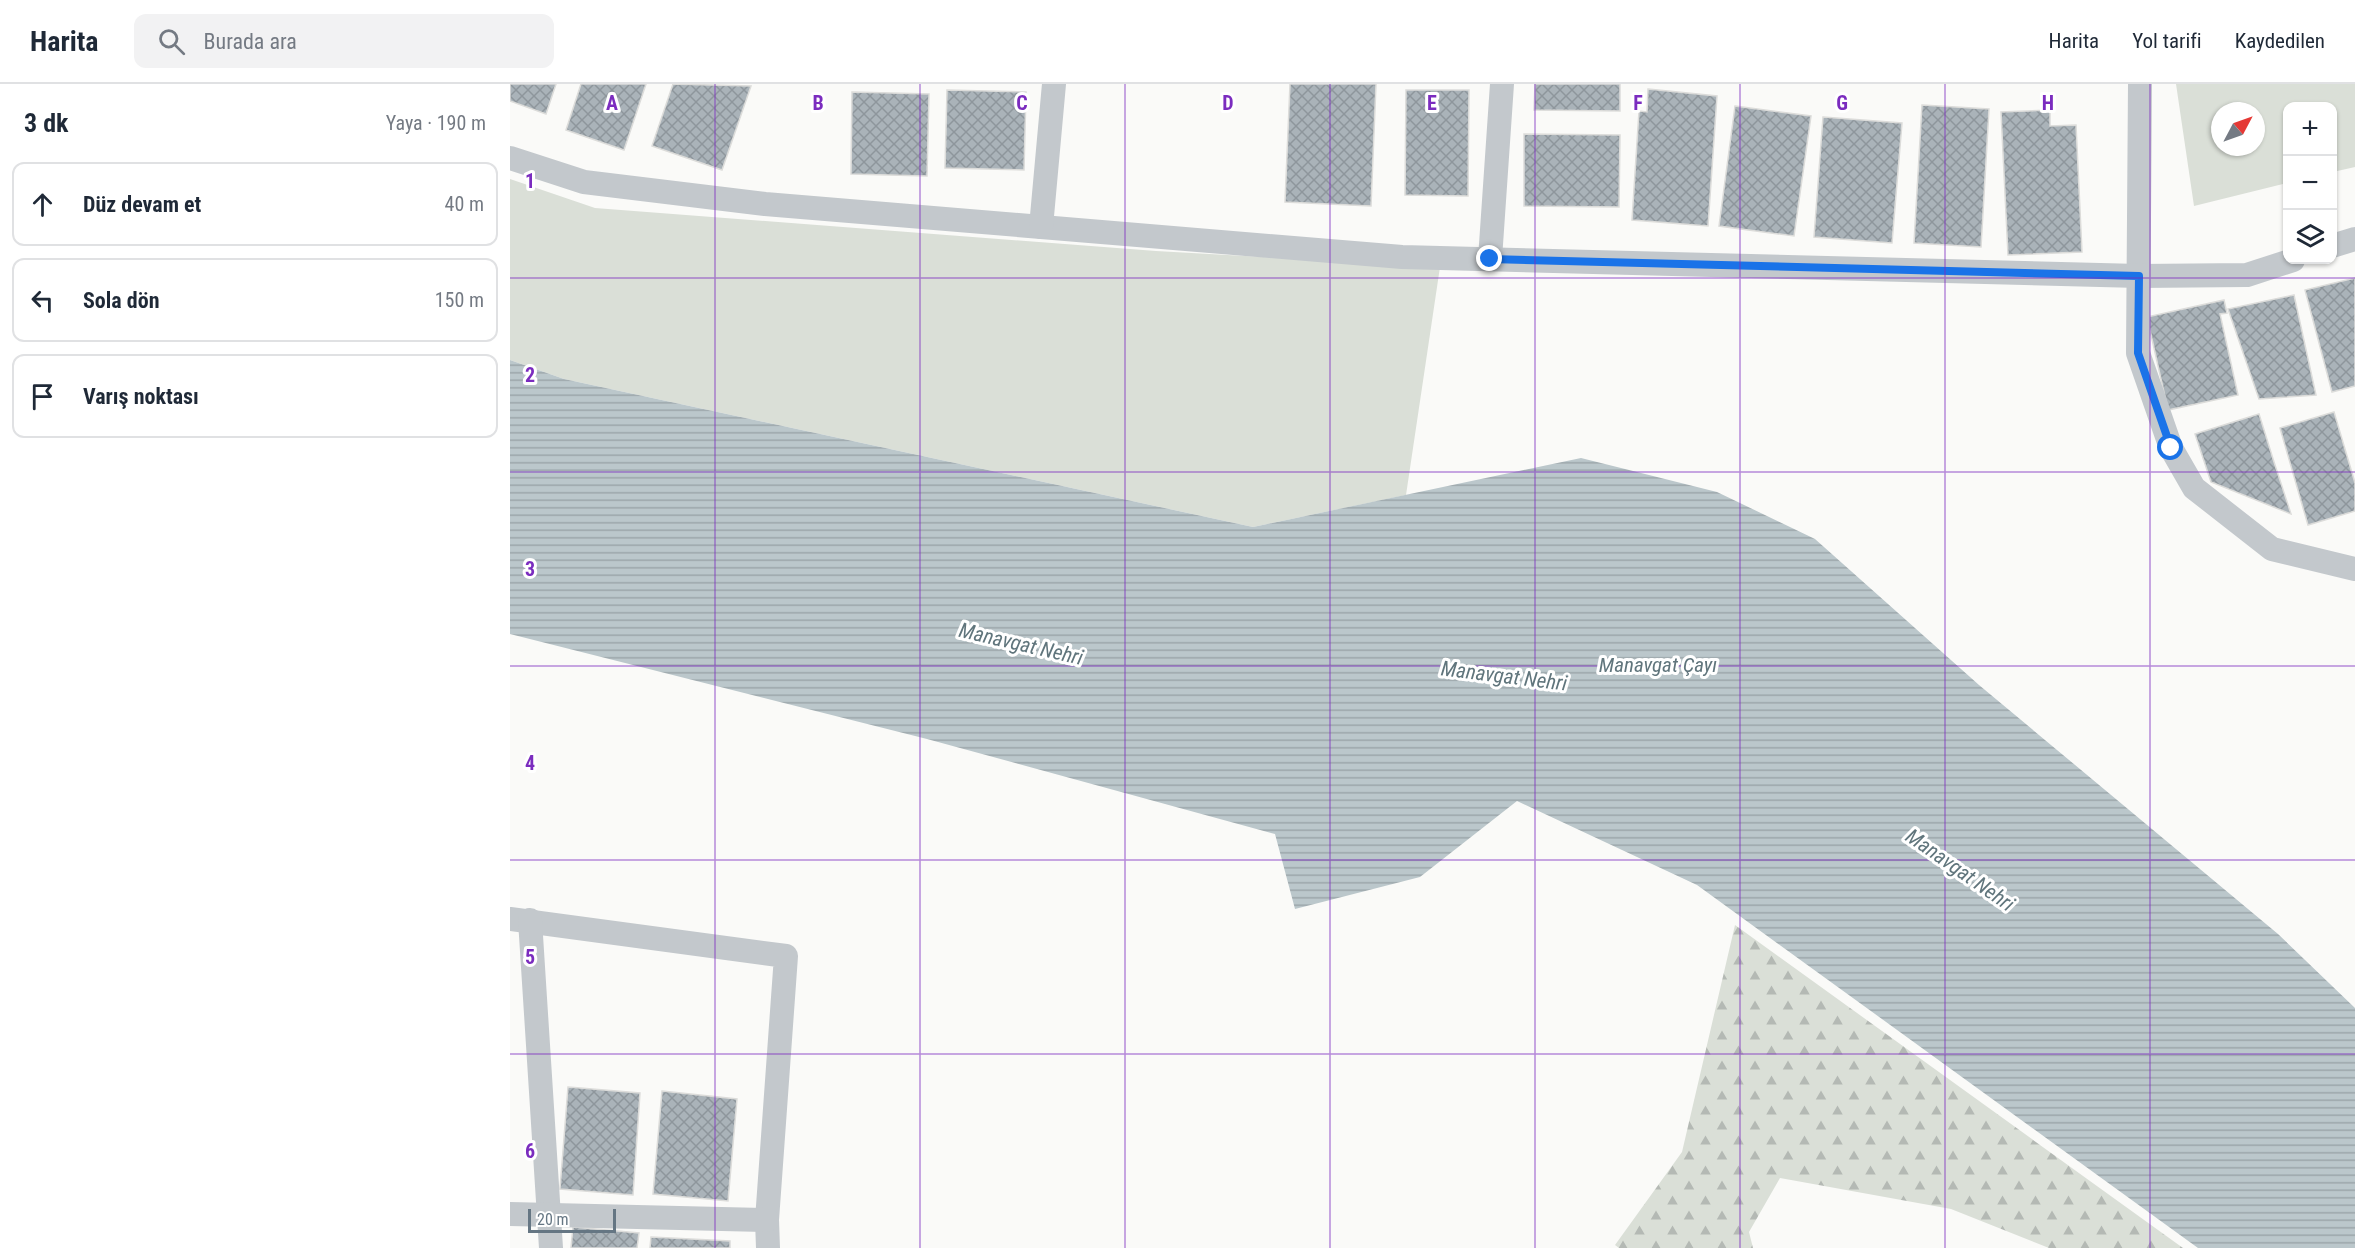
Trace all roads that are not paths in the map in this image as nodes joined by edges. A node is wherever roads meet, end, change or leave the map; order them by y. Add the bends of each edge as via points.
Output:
1 (1054, 84) edge
2 (1502, 84) edge
3 (2140, 84) edge
4 (510, 158) edge
5 (1041, 227) junction
6 (2355, 239) edge
7 (2337, 244) edge
8 (1490, 259) junction
9 (2283, 263) edge
10 (2139, 276) junction
11 (2355, 569) edge
12 (520, 920) edge
13 (510, 1214) edge
14 (549, 1215) junction
15 (767, 1220) junction
16 (551, 1248) edge
17 (768, 1248) edge

1 - 5 street
2 - 8 street
3 - 10 street
4 - 5 street via 584,182 765,204
5 - 8 street via 1402,257
6 - 7 street
8 - 10 street
9 - 10 street via 2247,275
10 - 11 street via 2138,353 2171,448 2194,488 2272,549
12 - 14 street
12 - 15 street via 786,956
13 - 14 street
14 - 15 street
14 - 16 street
15 - 17 street

